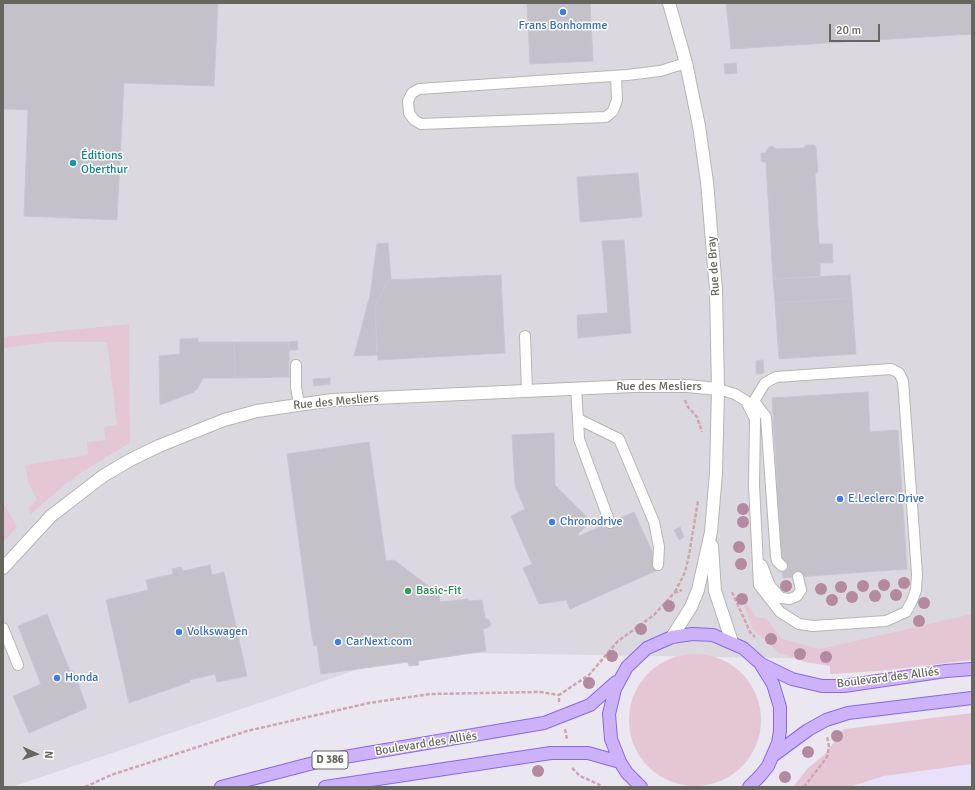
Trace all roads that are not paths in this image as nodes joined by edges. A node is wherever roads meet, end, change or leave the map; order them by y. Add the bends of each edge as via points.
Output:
1 (669, 3) edge
2 (686, 63) junction
3 (616, 76) junction
4 (525, 336) dead end
5 (296, 365) dead end
6 (576, 388) junction
7 (718, 389) junction
8 (527, 391) junction
9 (750, 401) junction
10 (299, 404) junction
11 (578, 419) junction
12 (610, 523) dead end
13 (711, 532) junction
14 (759, 558) junction
15 (658, 565) dead end
16 (782, 566) dead end
17 (3, 568) edge
18 (798, 577) dead end
19 (3, 628) edge
20 (672, 637) junction
21 (732, 642) junction
22 (760, 663) junction
23 (18, 665) dead end
24 (972, 669) edge
25 (620, 678) junction
26 (972, 698) edge
27 (774, 755) junction
28 (620, 762) junction
29 (221, 787) edge
30 (325, 787) edge
31 (641, 787) edge
32 (749, 787) edge

1 - 2 street, Rue de Bray
2 - 3 lane via 660,71
2 - 7 street, Rue de Bray via 700,133 712,233 717,304
3 - 3 lane via 419,89 412,93 408,101 409,113 421,124 606,117 613,111 617,100
4 - 8 lane
5 - 10 lane
6 - 7 street, Rue des Mesliers via 687,386
6 - 8 street, Rue des Mesliers
6 - 11 lane
7 - 9 lane
7 - 13 street, Rue de Bray via 716,473
8 - 10 street, Rue des Mesliers
9 - 14 lane via 755,419 754,485
9 - 14 lane via 765,383 776,377 891,369 899,373 903,381 916,590 906,612 886,621 813,626 799,624 780,612 759,585
9 - 16 lane via 766,417 776,557
10 - 17 street, Rue des Mesliers via 224,420 189,432 130,460 103,476 51,516
11 - 12 lane via 579,439
11 - 15 lane via 619,439 654,522 659,547
13 - 20 street, Rue de Bray via 698,590 691,607
13 - 21 street, Rue de Bray via 715,591
14 - 18 lane via 770,586 780,598 790,599 797,596 802,590
19 - 23 lane
20 - 21 main road via 702,634
20 - 25 main road via 636,657
21 - 22 main road
22 - 24 main road, Boulevard des Alliés via 792,679 822,686 844,686
22 - 27 main road via 773,684 780,707 780,731
25 - 28 main road via 609,714 611,739
25 - 29 main road, Boulevard des Alliés / D 386 via 590,705 544,723 321,762
26 - 27 main road via 848,713 820,723
27 - 32 main road
28 - 30 main road, D 386 via 588,753 550,753
28 - 31 main road

